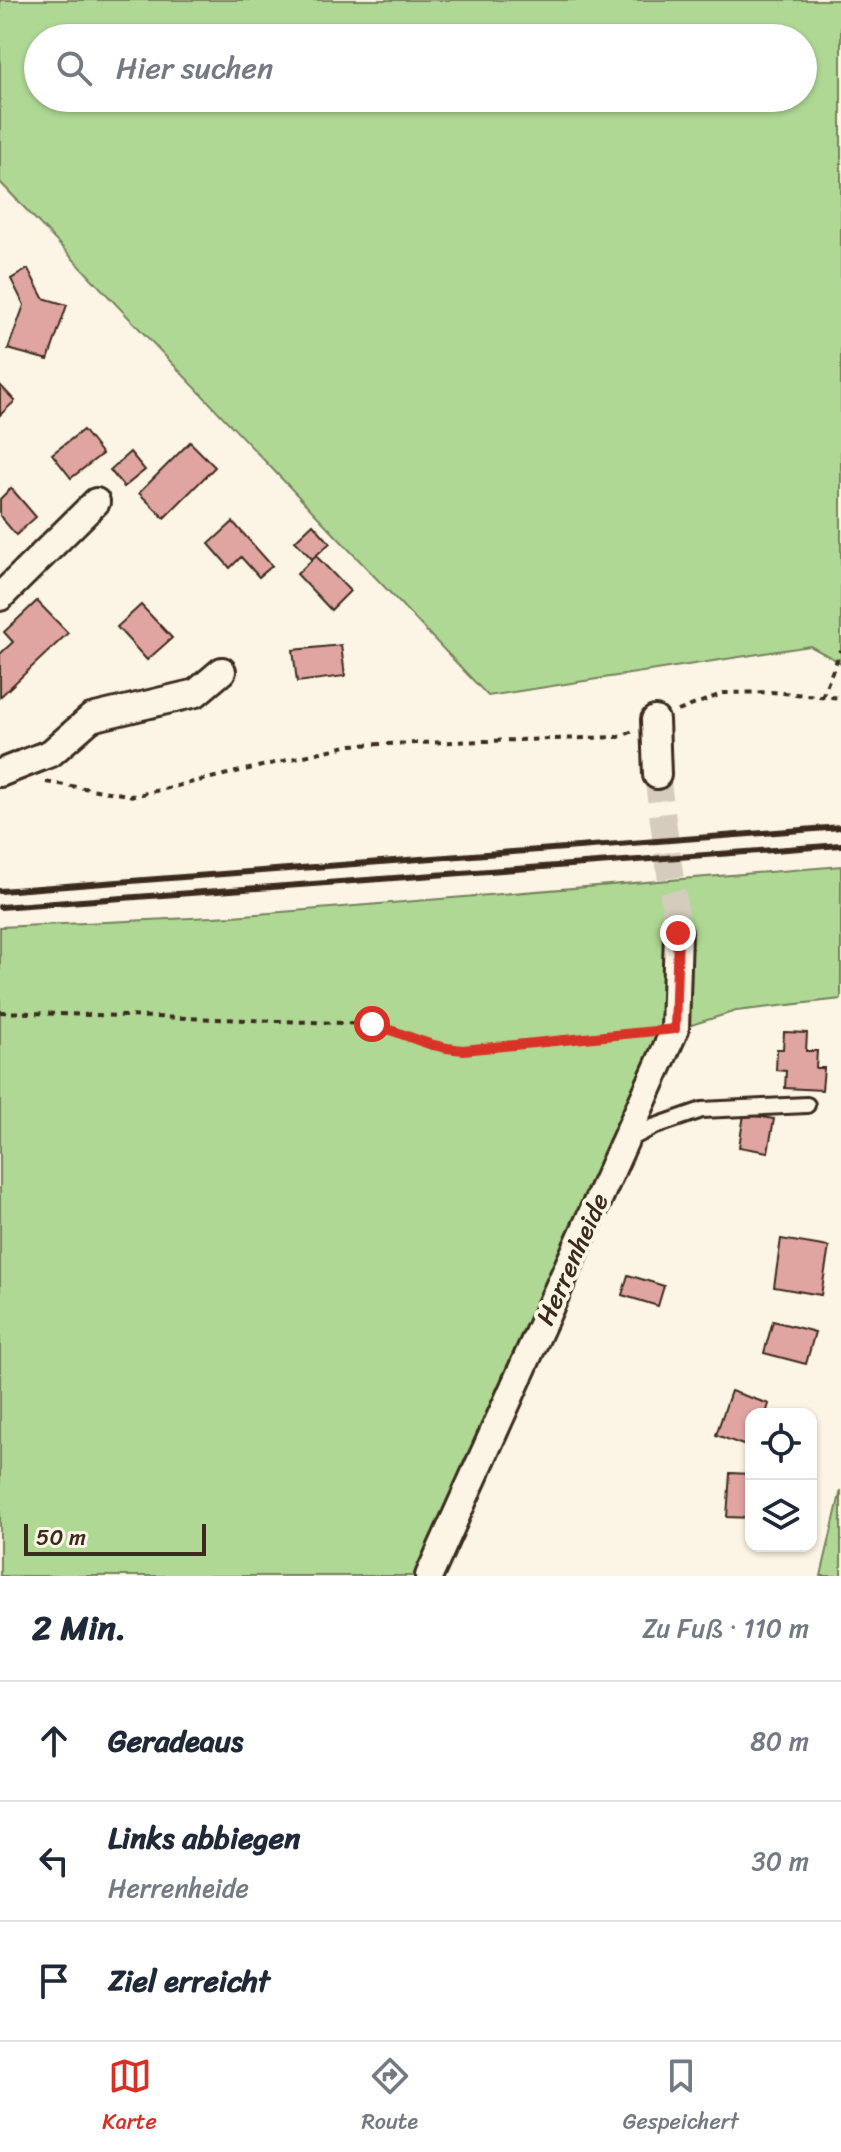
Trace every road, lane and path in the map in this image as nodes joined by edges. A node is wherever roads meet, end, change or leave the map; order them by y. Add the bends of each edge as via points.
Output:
1 (96, 502) dead end
2 (0, 597) edge
3 (841, 650) edge
4 (222, 671) dead end
5 (822, 697) junction
6 (841, 698) edge
7 (655, 720) junction
8 (1, 774) edge
9 (657, 775) tunnel mouth
10 (678, 933) tunnel mouth
11 (0, 1012) edge
12 (675, 1029) junction
13 (807, 1105) dead end
14 (624, 1142) junction
15 (429, 1576) edge

1 - 2 street
3 - 5 path
4 - 8 street via 196,693 91,718 51,753
5 - 6 path
5 - 7 path via 724,693
7 - 8 path via 619,737 351,745 134,796
7 - 9 street
10 - 12 street, Herrenheide
11 - 12 path via 372,1024 431,1047 463,1050
12 - 14 street, Herrenheide
13 - 14 lane via 702,1110
14 - 15 street, Herrenheide

